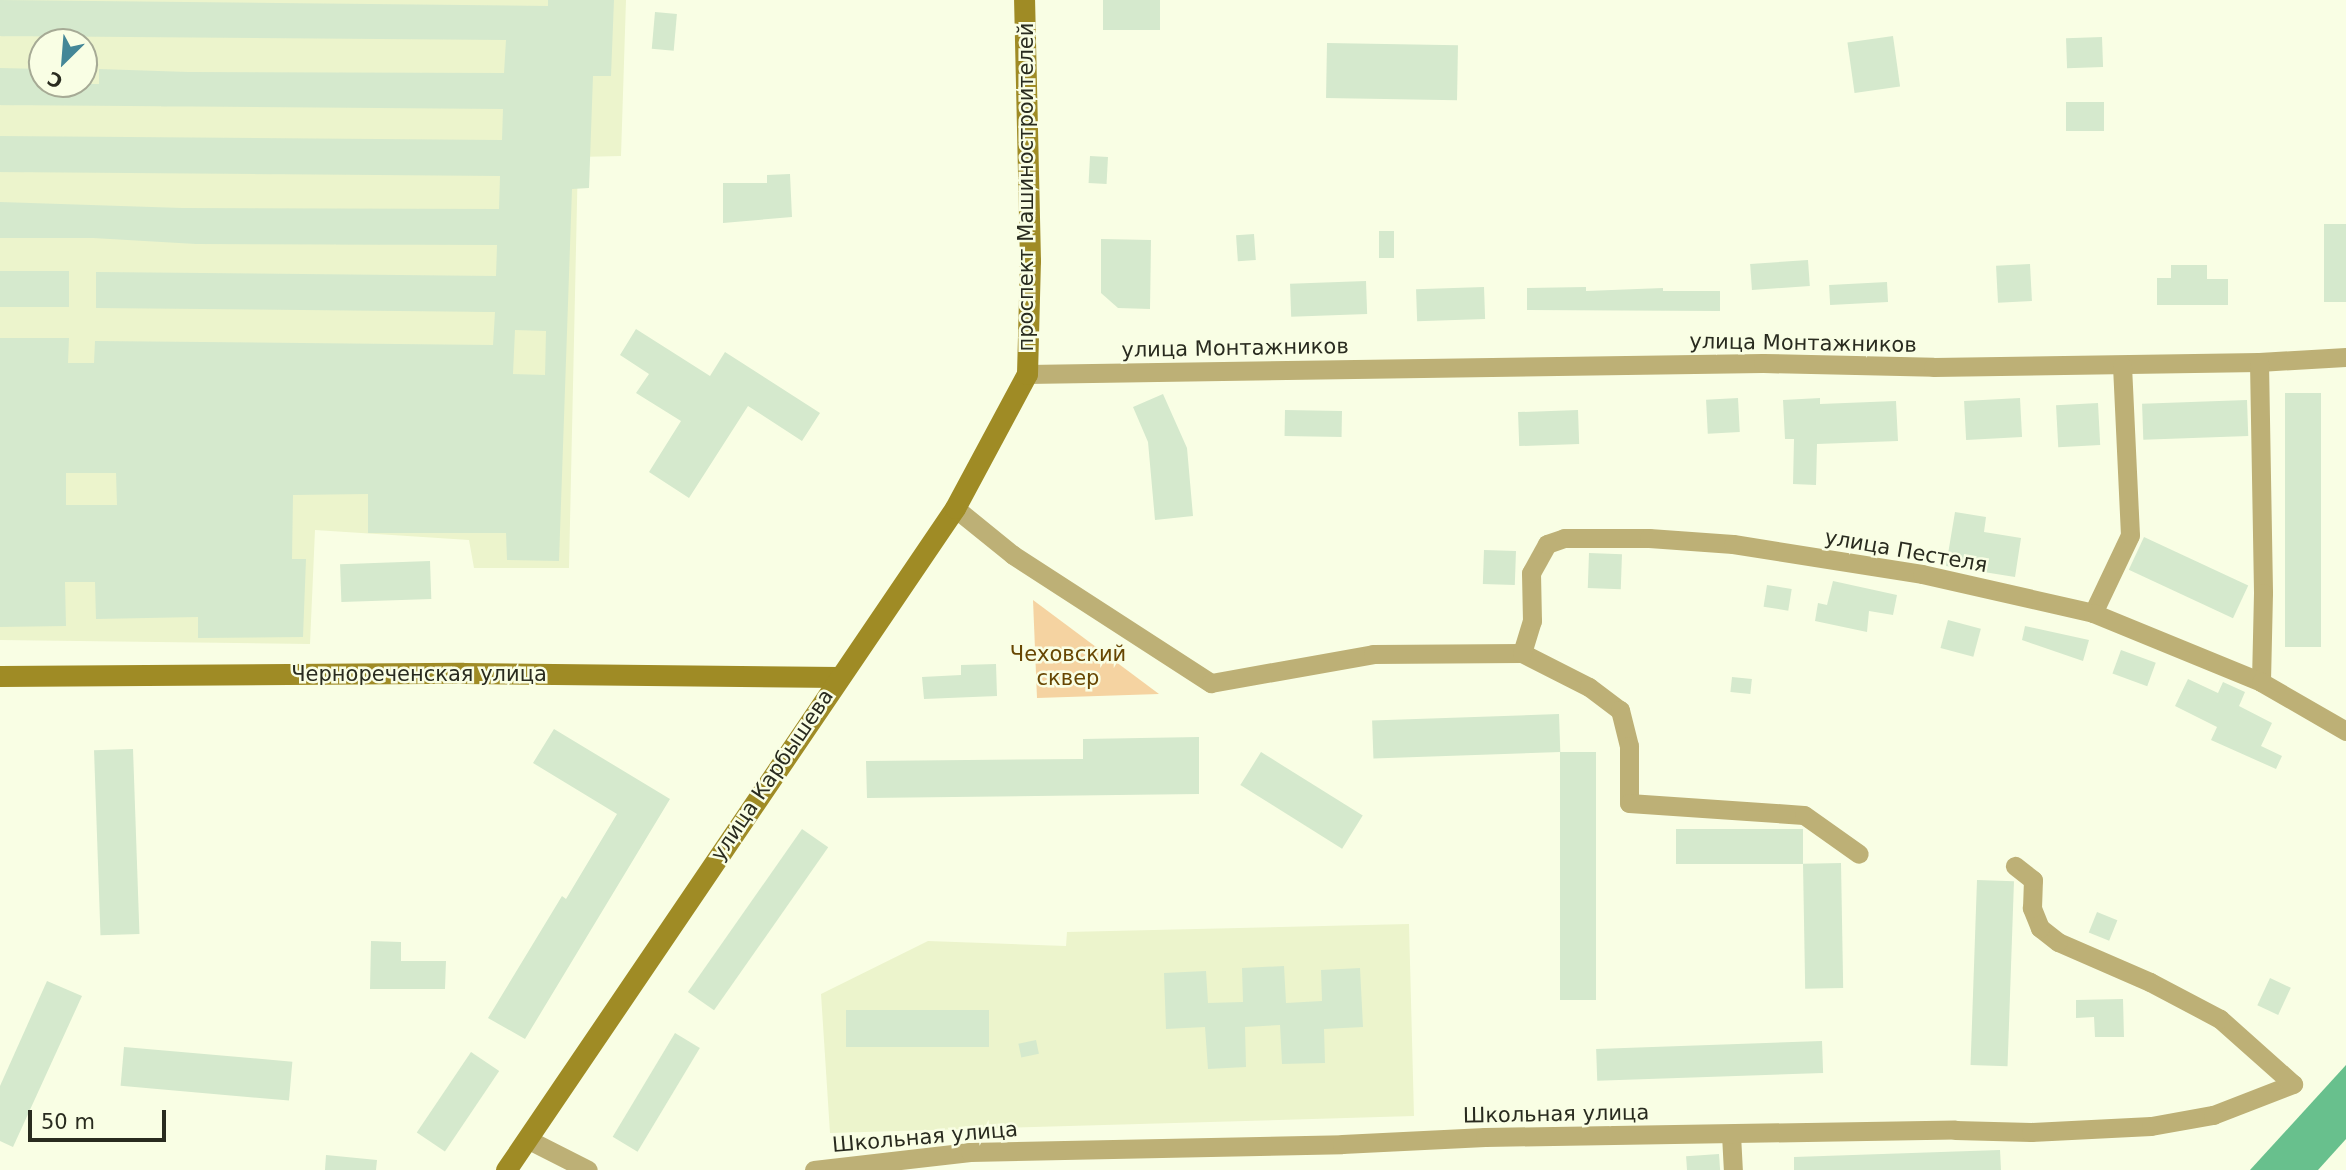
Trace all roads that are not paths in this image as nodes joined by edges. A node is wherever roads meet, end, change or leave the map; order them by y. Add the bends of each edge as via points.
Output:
1 (1024, 0) edge
2 (2346, 357) edge
3 (2259, 362) junction
4 (2122, 366) junction
5 (1027, 374) junction
6 (955, 508) junction
7 (2093, 613) junction
8 (1522, 653) junction
9 (0, 676) edge
10 (839, 677) junction
11 (2261, 681) junction
12 (2346, 731) edge
13 (1859, 854) dead end
14 (2015, 866) dead end
15 (1731, 1134) junction
16 (527, 1139) junction
17 (971, 1161) edge
18 (506, 1170) edge
19 (588, 1170) edge
20 (814, 1170) edge
21 (1732, 1170) edge

1 - 5 main road, проспект Машиностроителей via 1030,261
2 - 3 street, улица Монтажников
3 - 4 street, улица Монтажников
3 - 11 street
4 - 5 street, улица Монтажников via 1763,363
4 - 7 street via 2130,535
5 - 6 main road, улица Карбышева
6 - 8 street via 1013,555 1211,683 1373,654
6 - 10 main road, улица Карбышева
7 - 8 street, улица Пестеля via 1922,573 1733,544 1564,538 1547,544 1534,562 1532,621
7 - 11 street, улица Пестеля
8 - 13 street via 1589,687 1620,710 1629,746 1629,803 1804,815
9 - 10 main road, Чернореченская улица via 476,673
10 - 16 main road, улица Карбышева
11 - 12 street, улица Пестеля
14 - 15 street, Школьная улица via 2033,880 2032,908 2040,928 2058,942 2220,1019 2293,1084 2213,1115 2151,1126 2031,1132
15 - 17 street, Школьная улица via 1485,1136
15 - 21 street
16 - 18 main road, улица Карбышева
16 - 19 street
17 - 20 street, Школьная улица

